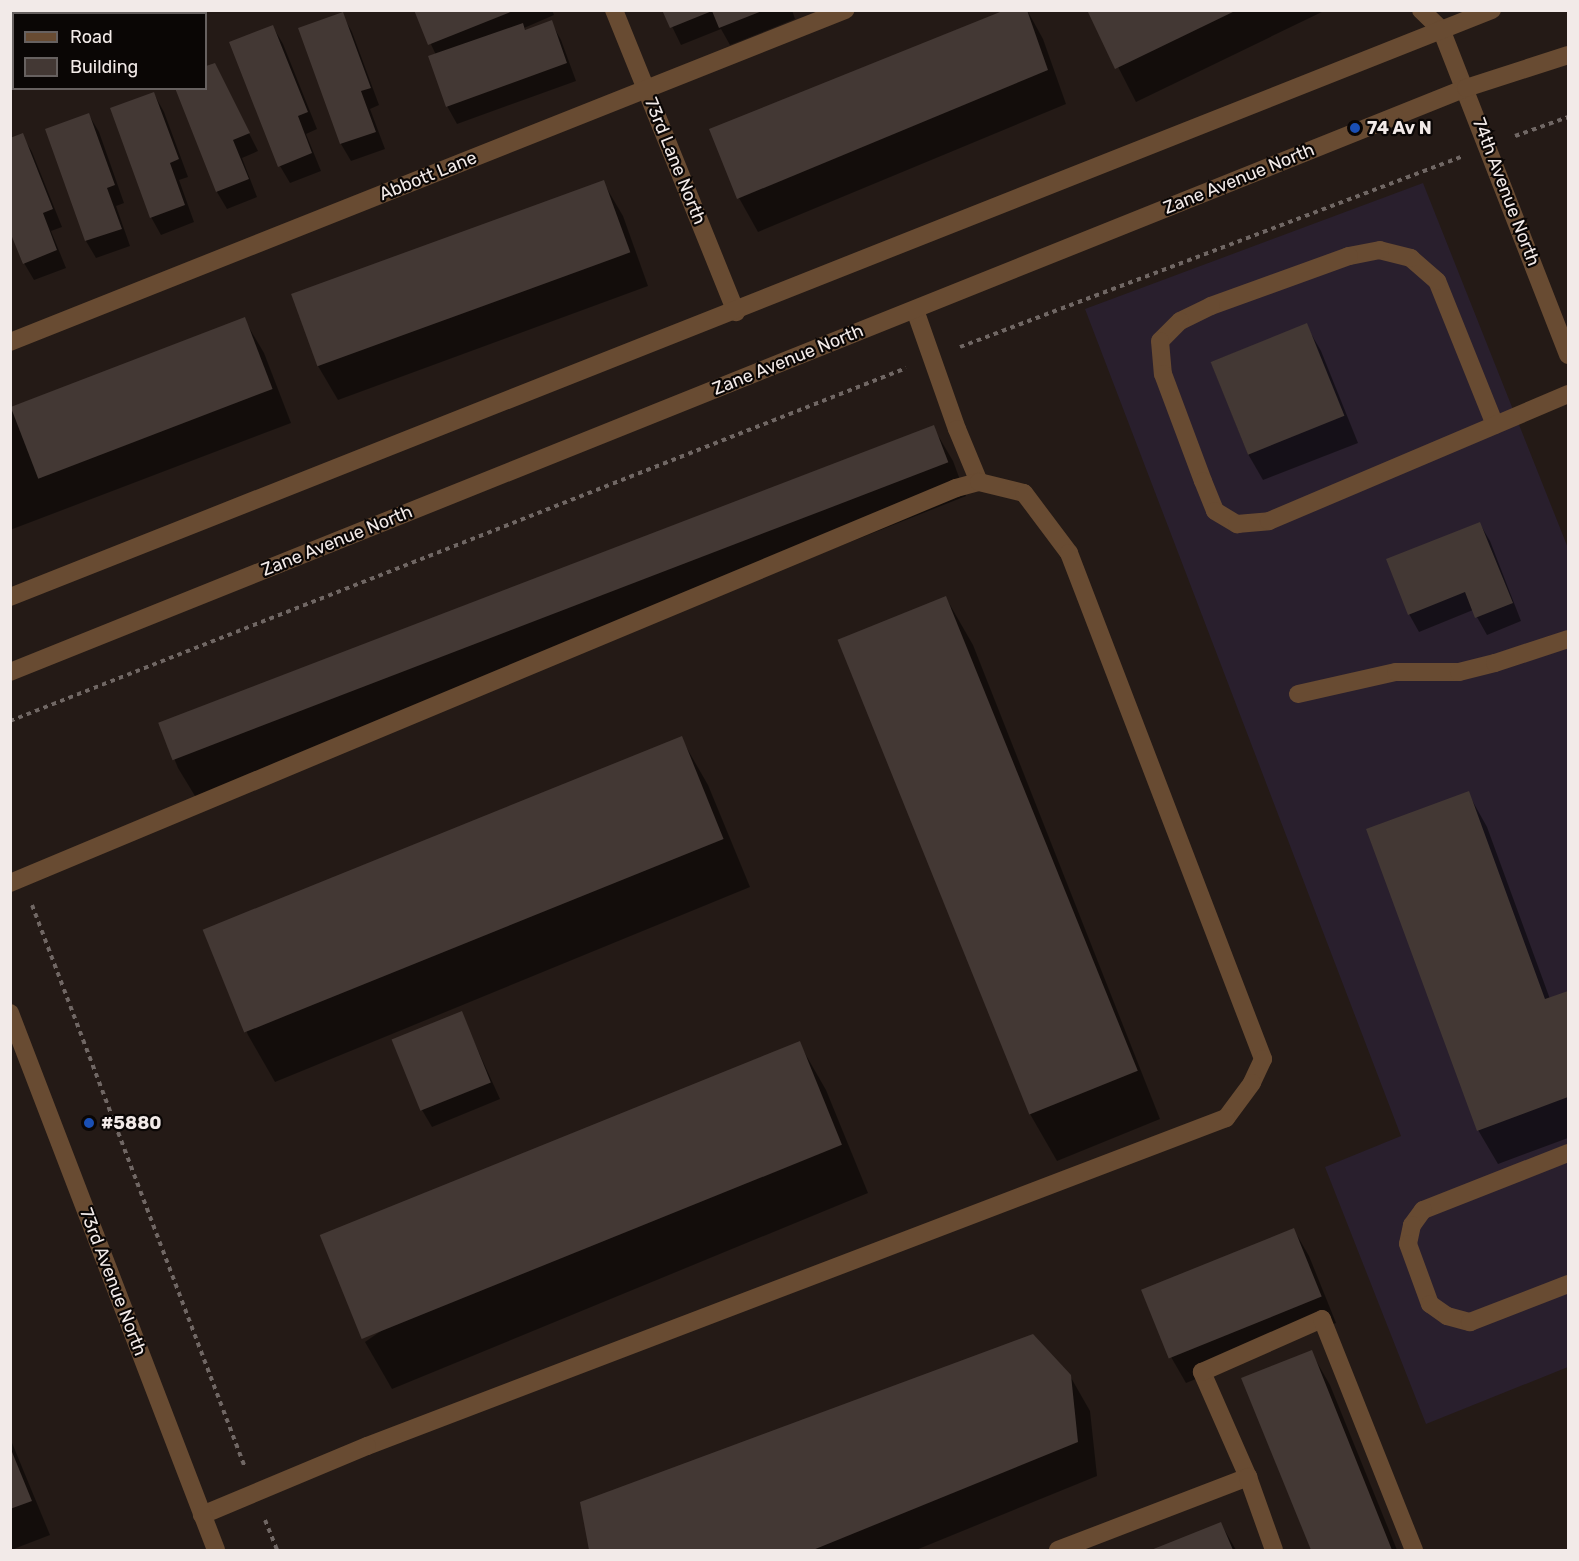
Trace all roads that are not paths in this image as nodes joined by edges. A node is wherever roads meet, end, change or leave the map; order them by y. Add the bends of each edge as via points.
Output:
1 (614, 10) edge
2 (845, 10) edge
3 (1421, 10) edge
4 (1446, 10) edge
5 (1492, 10) edge
6 (1441, 29) junction
7 (1569, 55) edge
8 (1466, 88) junction
9 (646, 90) junction
10 (915, 310) junction
11 (735, 312) junction
12 (10, 342) edge
13 (1569, 355) edge
14 (1569, 394) edge
15 (1495, 425) junction
16 (979, 482) junction
17 (10, 597) edge
18 (1569, 639) edge
19 (10, 672) edge
20 (1298, 694) dead end
21 (16, 880) edge
22 (10, 1013) edge
23 (1569, 1153) edge
24 (1569, 1284) edge
25 (1248, 1477) junction
26 (202, 1515) junction
27 (216, 1551) edge
28 (1058, 1551) edge
29 (1274, 1551) edge
30 (1414, 1551) edge

1 - 9 street, 73rd Lane North
2 - 9 street, Abbott Lane
3 - 6 street
4 - 6 street
5 - 6 street
6 - 8 street, 74th Avenue North
6 - 11 street
7 - 8 street, Zane Avenue North
8 - 10 street, Zane Avenue North
8 - 13 street, 74th Avenue North
9 - 11 street, 73rd Lane North
9 - 12 street, Abbott Lane
10 - 16 street
10 - 19 street, Zane Avenue North
11 - 17 street
14 - 15 street
15 - 15 street via 1269,521 1237,524 1215,511 1163,374 1160,340 1180,321 1211,306 1349,256 1380,250 1411,258 1437,280
16 - 21 street via 956,488
16 - 26 street via 1024,493 1069,553 1263,1059 1252,1083 1226,1118 377,1442
18 - 20 street via 1459,672 1396,672
22 - 26 street, 73rd Avenue North
23 - 24 street via 1423,1210 1412,1225 1408,1244 1430,1304 1447,1316 1470,1322
25 - 28 street
25 - 29 street
25 - 30 street via 1202,1372 1322,1319
26 - 27 street, 73rd Avenue North

